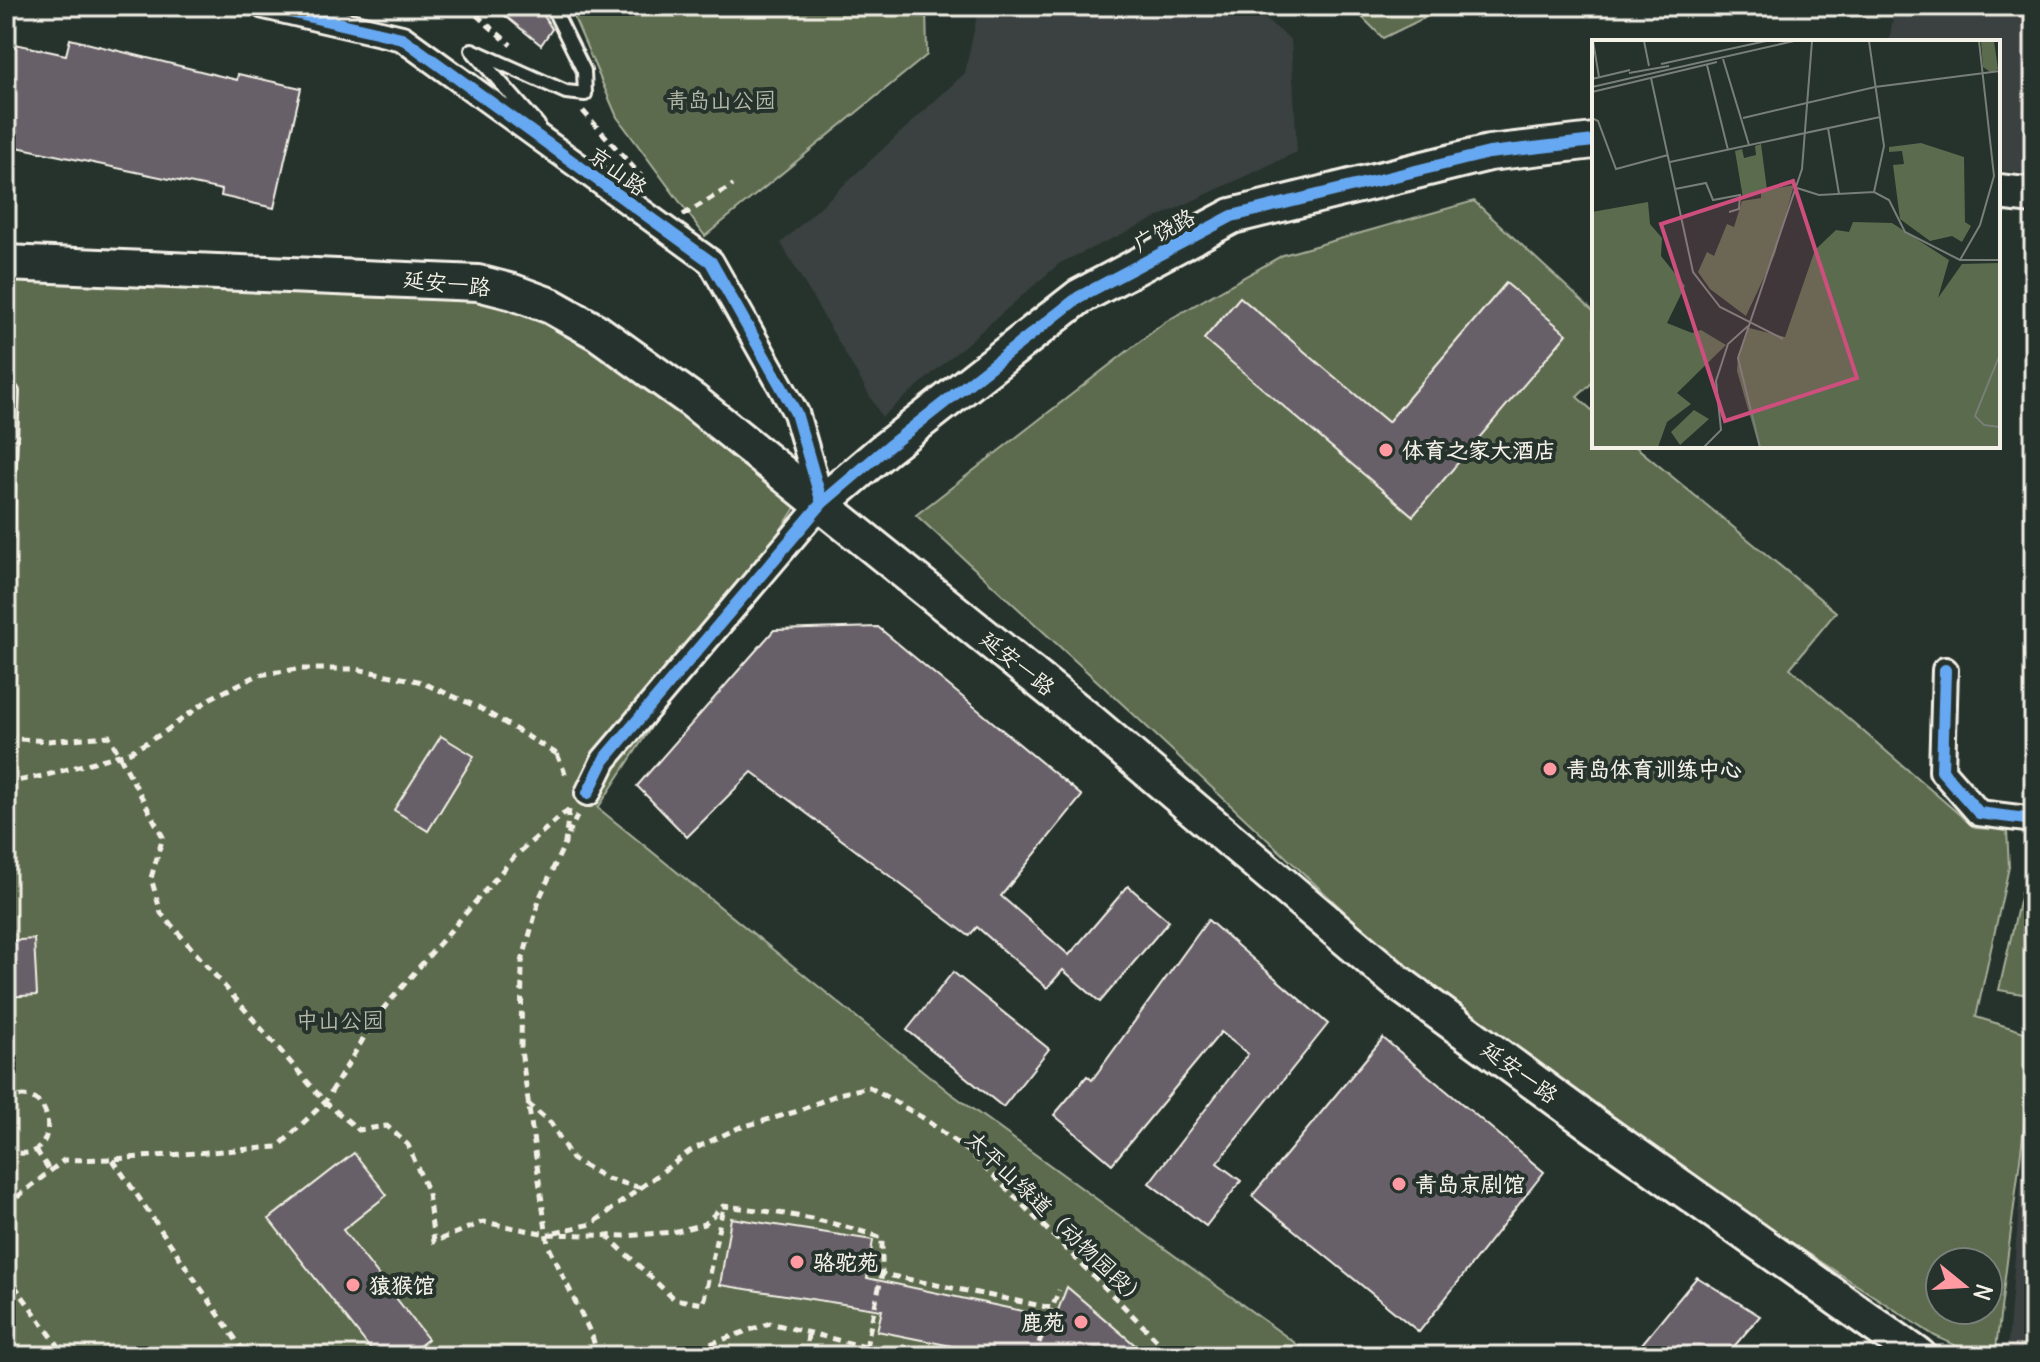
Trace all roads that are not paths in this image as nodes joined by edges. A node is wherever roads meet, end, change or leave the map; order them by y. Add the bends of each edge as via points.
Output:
1 (264, 6) edge
2 (552, 6) edge
3 (1592, 141) edge
4 (566, 158) junction
5 (2000, 192) edge
6 (2034, 196) edge
7 (6, 263) edge
8 (6, 391) edge
9 (822, 503) junction
10 (6, 535) edge
11 (1945, 670) dead end
12 (588, 793) road end
13 (2034, 820) edge
14 (1919, 1356) edge

1 - 4 street, 京山路 via 402,38
2 - 4 lane via 584,71 585,94 566,92 472,50
3 - 9 main road, 广饶路 via 1489,153 1232,216 1079,297
4 - 9 street, 京山路 via 711,262 796,413
5 - 6 main road
7 - 9 main road, 延安一路 via 413,278 478,283 513,292 597,332
8 - 10 lane via 12,392
9 - 12 street via 604,760
9 - 14 main road, 延安一路 via 1400,984
11 - 13 street via 1942,771 1979,813

